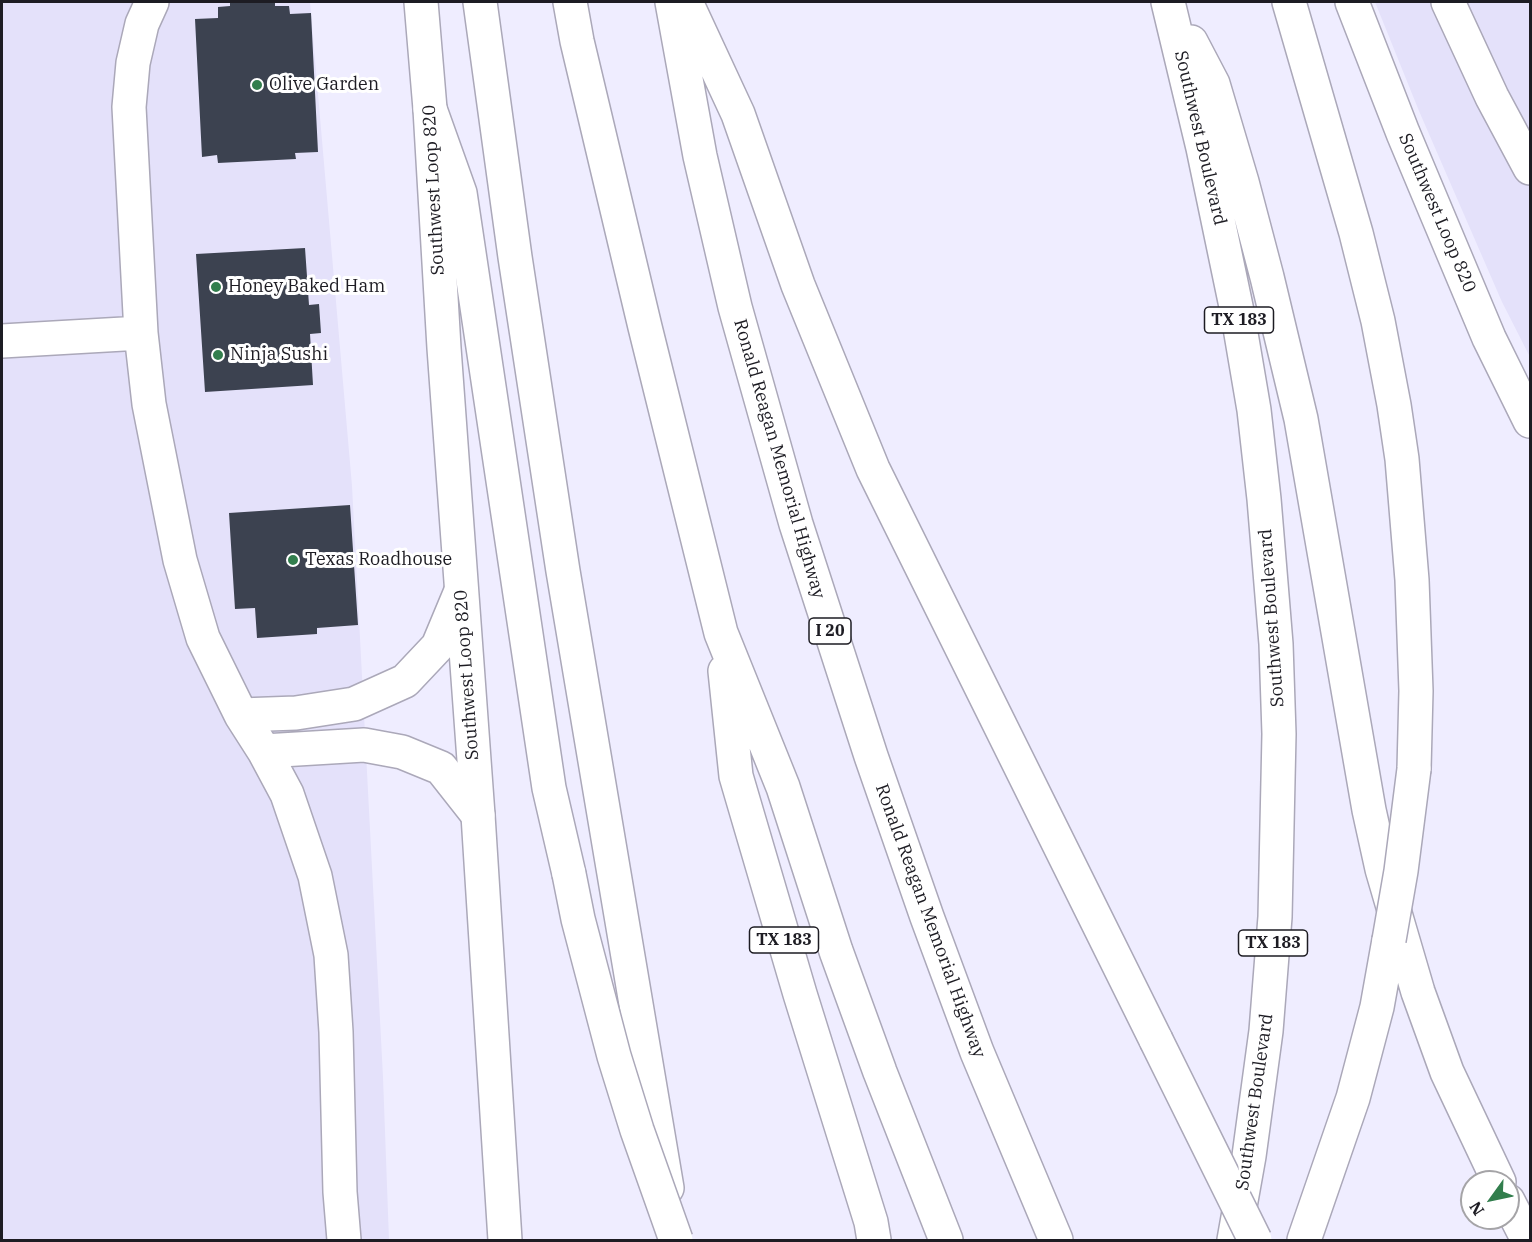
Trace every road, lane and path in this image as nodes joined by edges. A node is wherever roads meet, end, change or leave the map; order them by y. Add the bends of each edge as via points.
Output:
1 (152, 2) edge
2 (421, 2) edge
3 (480, 2) edge
4 (570, 2) edge
5 (672, 2) edge
6 (686, 2) edge
7 (1169, 2) edge
8 (1290, 2) edge
9 (1352, 2) edge
10 (1448, 2) edge
11 (430, 110) junction
12 (1530, 168) edge
13 (141, 333) junction
14 (2, 341) edge
15 (1530, 421) edge
16 (461, 591) junction
17 (721, 633) junction
18 (241, 715) junction
19 (264, 751) junction
20 (478, 815) junction
21 (1493, 1170) edge
22 (1520, 1224) edge
23 (344, 1240) edge
24 (505, 1240) edge
25 (676, 1240) edge
26 (874, 1240) edge
27 (946, 1240) edge
28 (1056, 1240) edge
29 (1234, 1240) edge
30 (1255, 1240) edge
31 (1304, 1240) edge
32 (1528, 1240) edge

1 - 13 main road via 142,24 133,63 129,107
2 - 11 main road, Southwest Loop 820
3 - 25 main road via 563,571
4 - 17 main road
5 - 28 main road, Ronald Reagan Memorial Highway / I 20 via 700,156 735,307 796,524 927,917 977,1052
6 - 30 main road, bridge via 738,114 798,285 873,469
7 - 21 main road via 1213,84 1267,277 1301,419 1369,810 1397,926 1447,1072
7 - 29 main road, Southwest Boulevard / TX 183 via 1238,316 1254,410 1276,644 1279,734 1275,917 1266,1031
8 - 31 main road, bridge via 1356,233 1394,405 1412,580 1416,691 1414,769 1377,1007 1353,1098
9 - 15 main road, Southwest Loop 820 via 1489,338
10 - 12 main road
11 - 16 main road, Southwest Loop 820
11 - 25 main road, bridge via 460,193 549,788 614,1056
13 - 14 main road
13 - 18 main road via 149,404 180,560 203,638
16 - 18 main road via 438,646 405,681 354,704 296,713
16 - 20 main road, Southwest Loop 820
17 - 26 main road, TX 183 via 736,776
17 - 27 main road via 783,787 879,1072
18 - 19 main road
19 - 20 main road via 364,745 402,752 441,768
19 - 23 main road via 287,794 315,876 331,955
20 - 24 main road, Southwest Loop 820
22 - 32 main road

